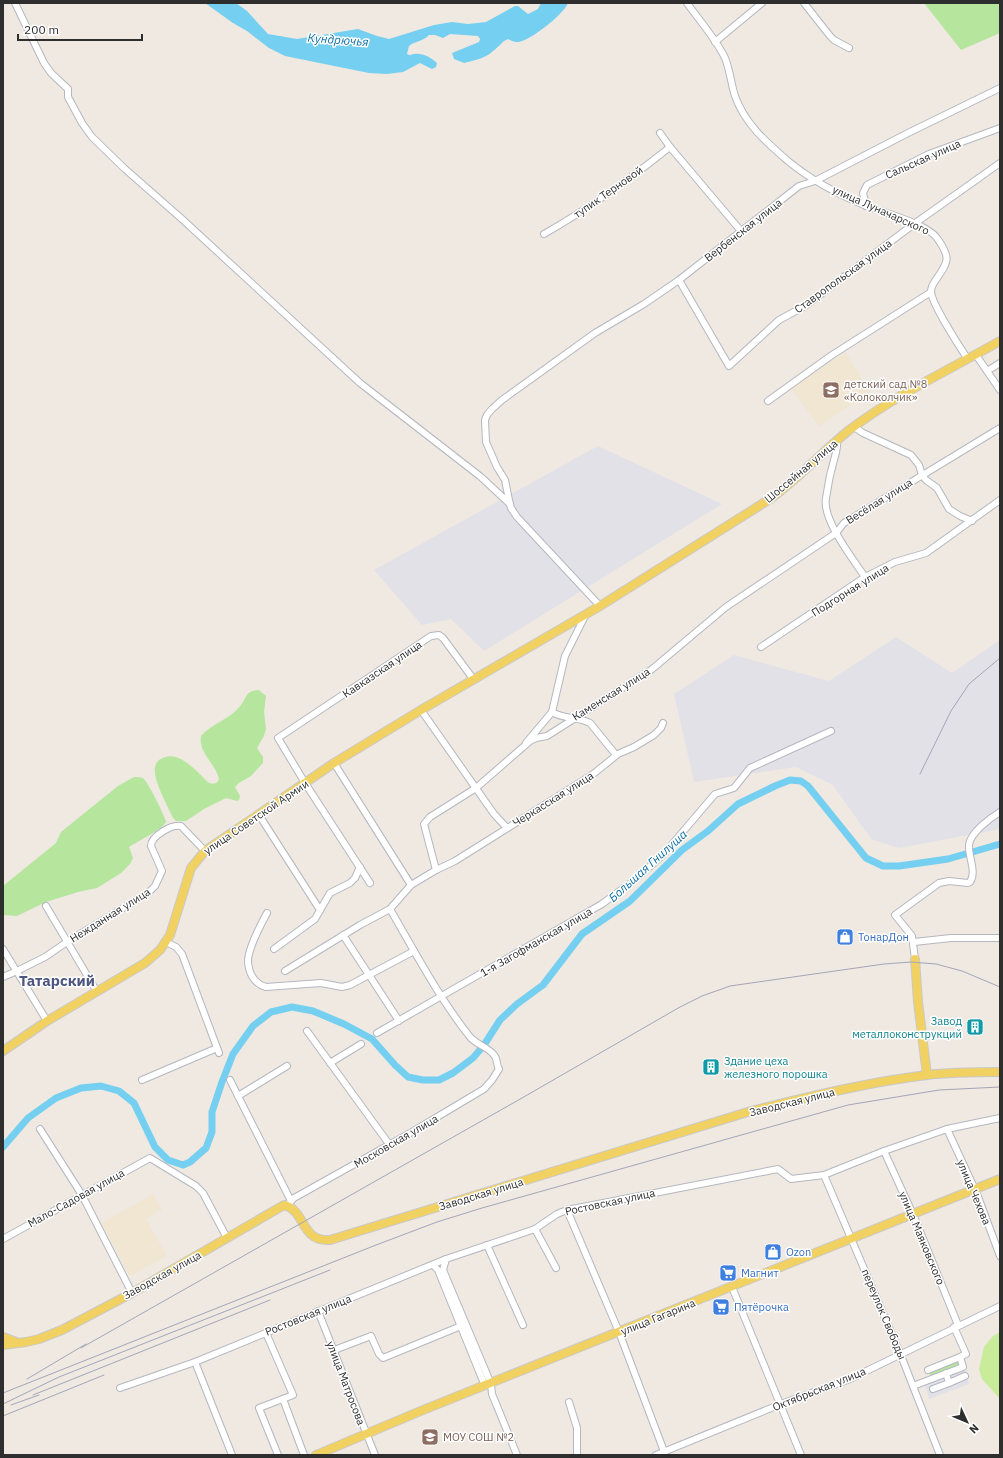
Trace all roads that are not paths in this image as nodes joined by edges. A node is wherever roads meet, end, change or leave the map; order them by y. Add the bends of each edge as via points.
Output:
1 (15, 3) edge
2 (687, 3) edge
3 (762, 3) edge
4 (804, 3) edge
5 (715, 42) junction
6 (849, 48) dead end
7 (1000, 88) edge
8 (1000, 128) edge
9 (660, 133) dead end
10 (670, 147) junction
11 (1000, 162) edge
12 (815, 181) junction
13 (866, 206) junction
14 (914, 224) junction
15 (740, 231) junction
16 (544, 234) dead end
17 (680, 280) junction
18 (931, 292) junction
19 (1000, 341) edge
20 (976, 355) junction
21 (967, 358) junction
22 (1000, 363) edge
23 (987, 371) junction
24 (1000, 390) edge
25 (768, 401) dead end
26 (854, 427) junction
27 (1000, 428) edge
28 (837, 440) junction
29 (922, 475) junction
30 (1000, 500) edge
31 (510, 504) junction
32 (972, 521) junction
33 (836, 533) junction
34 (865, 578) junction
35 (744, 594) joint
36 (600, 606) junction
37 (586, 614) junction
38 (562, 629) joint
39 (761, 647) dead end
40 (474, 680) junction
41 (422, 710) junction
42 (552, 712) junction
43 (574, 718) junction
44 (663, 723) dead end
45 (831, 731) dead end
46 (524, 746) junction
47 (616, 756) junction
48 (334, 763) junction
49 (305, 783) junction
50 (476, 788) junction
51 (1000, 812) edge
52 (259, 815) junction
53 (507, 828) junction
54 (205, 851) junction
55 (360, 867) junction
56 (436, 870) junction
57 (370, 882) dead end
58 (411, 885) junction
59 (46, 906) dead end
60 (390, 909) junction
61 (320, 910) junction
62 (266, 913) dead end
63 (343, 935) junction
64 (1000, 938) edge
65 (67, 942) junction
66 (166, 942) junction
67 (914, 942) junction
68 (3, 948) edge
69 (274, 949) dead end
70 (414, 951) junction
71 (916, 959) joint
72 (17, 971) junction
73 (285, 971) dead end
74 (369, 974) junction
75 (3, 977) edge
76 (97, 992) junction
77 (441, 997) junction
78 (47, 1021) junction
79 (399, 1021) junction
80 (308, 1031) dead end
81 (377, 1033) dead end
82 (361, 1044) dead end
83 (3, 1051) edge
84 (330, 1063) junction
85 (287, 1066) dead end
86 (1000, 1072) edge
87 (927, 1075) junction
88 (142, 1080) dead end
89 (230, 1080) dead end
90 (238, 1096) junction
91 (1000, 1118) edge
92 (947, 1129) junction
93 (40, 1130) dead end
94 (389, 1144) junction
95 (884, 1151) junction
96 (824, 1175) junction
97 (1000, 1179) edge
98 (974, 1190) junction
99 (82, 1195) junction
100 (290, 1203) junction
101 (567, 1210) junction
102 (912, 1214) junction
103 (535, 1229) junction
104 (228, 1238) junction
105 (3, 1239) edge
106 (852, 1239) junction
107 (488, 1245) junction
108 (1000, 1256) edge
109 (446, 1259) junction
110 (433, 1265) junction
111 (556, 1268) dead end
112 (732, 1287) junction
113 (132, 1293) junction
114 (1000, 1306) edge
115 (318, 1311) junction
116 (461, 1326) junction
117 (523, 1326) dead end
118 (956, 1326) junction
119 (266, 1332) junction
120 (619, 1332) junction
121 (3, 1337) edge
122 (18, 1343) junction
123 (3, 1345) edge
124 (334, 1352) junction
125 (900, 1353) junction
126 (960, 1357) junction
127 (195, 1362) junction
128 (928, 1370) dead end
129 (946, 1373) junction
130 (965, 1376) dead end
131 (949, 1382) junction
132 (488, 1385) junction
133 (913, 1386) junction
134 (120, 1388) dead end
135 (933, 1389) dead end
136 (283, 1398) junction
137 (569, 1402) dead end
138 (781, 1404) junction
139 (365, 1434) junction
140 (665, 1453) edge
141 (232, 1455) edge
142 (278, 1455) edge
143 (304, 1455) edge
144 (316, 1455) edge
145 (374, 1455) edge
146 (516, 1455) edge
147 (577, 1455) edge
148 (656, 1455) edge
149 (801, 1455) edge
150 (940, 1455) edge

1 - 31 street via 44,63 68,89 68,97 73,107 92,137 360,383 481,477
2 - 5 street, улица Луначарского
3 - 5 street
4 - 6 street via 830,36
5 - 12 street, улица Луначарского via 725,58 735,97 750,125 770,146
7 - 12 street, Вербенская улица via 908,132
8 - 13 street, Сальская улица via 930,154 867,185 863,193
9 - 10 street
10 - 15 street
10 - 16 street, тупик Терновой via 579,213
11 - 14 street, Ставропольская улица
12 - 13 street, улица Луначарского
12 - 15 street, Вербенская улица via 799,186
13 - 14 street, улица Луначарского
14 - 17 street, Ставропольская улица via 805,306 771,326 729,366
14 - 18 street, улица Луначарского via 933,233 946,251 946,264
15 - 17 street, Вербенская улица
17 - 31 street, Вербенская улица via 595,333 502,400 487,415 484,424 488,448 505,480
18 - 21 street
18 - 25 street via 832,355
19 - 20 main road, Шоссейная улица
20 - 21 main road, Шоссейная улица
20 - 23 street
21 - 26 main road, Шоссейная улица
22 - 23 street
23 - 24 street
26 - 28 main road, Шоссейная улица
26 - 29 street via 911,455 919,465
27 - 29 street, Весёлая улица
28 - 33 street via 838,448 825,500
28 - 36 main road, Шоссейная улица via 770,499
29 - 32 street via 936,488 949,509
29 - 33 street, Весёлая улица via 844,524
30 - 32 street, Подгорная улица
31 - 36 street via 517,517
32 - 34 street, Подгорная улица via 926,553 895,562
33 - 34 street
33 - 35 street, Весёлая улица
34 - 39 street, Подгорная улица
35 - 43 street, Каменская улица via 651,670
36 - 37 main road, Шоссейная улица
37 - 38 main road, Шоссейная улица
37 - 42 street via 565,656
38 - 40 main road, улица Советской Армии
40 - 41 main road, улица Советской Армии
40 - 49 street, Кавказская улица via 443,638 439,635 431,636 278,738
41 - 48 main road, улица Советской Армии
41 - 50 street
42 - 43 street via 564,718
42 - 46 street
43 - 46 street, Каменская улица via 546,736 536,738
43 - 47 street via 590,722
44 - 47 street, Черкасская улица via 654,735
45 - 77 street, 1-я Загофманская улица via 750,768 734,788 715,794 663,855 632,882 602,904
46 - 50 street, Каменская улица
47 - 53 street, Черкасская улица via 592,775
48 - 49 main road, улица Советской Армии
48 - 58 street
49 - 52 main road, улица Советской Армии
49 - 55 street
50 - 53 street
50 - 56 street, Каменская улица via 430,817 424,824
51 - 67 street via 975,832 970,842 973,876 970,882 939,883 895,916
52 - 54 main road, улица Советской Армии
52 - 61 street
53 - 56 street, Черкасская улица
54 - 65 street, Нежданная улица via 181,826 175,826 156,835 151,846 162,871 155,886 138,900
54 - 66 main road, улица Советской Армии via 191,868
55 - 57 street
55 - 61 street via 355,878 330,894
56 - 58 street, Черкасская улица
58 - 60 street, Черкасская улица
59 - 65 street
60 - 63 street, Черкасская улица
60 - 70 street
61 - 69 street via 308,925
62 - 74 street via 248,960 254,980 261,986 321,983 342,987
63 - 73 street, Черкасская улица
63 - 74 street
64 - 67 street via 951,938
65 - 72 street, Нежданная улица
65 - 76 street
66 - 76 main road, улица Советской Армии via 145,963
66 - 88 street via 182,954 218,1050
67 - 71 street
68 - 72 street
70 - 74 street
70 - 77 street
71 - 87 main road via 918,1002
72 - 75 street, Нежданная улица
72 - 78 street
74 - 79 street
76 - 78 main road, улица Советской Армии
77 - 79 street, 1-я Загофманская улица
77 - 94 street, Московская улица via 471,1038 494,1055 499,1069 484,1088
78 - 83 main road, улица Советской Армии
79 - 81 street, 1-я Загофманская улица
80 - 84 street
82 - 84 street
84 - 94 street
85 - 90 street
86 - 87 main road, Заводская улица
87 - 100 main road, Заводская улица via 873,1083 751,1111 330,1240 321,1240 310,1234
89 - 90 street
90 - 100 street
91 - 92 street, Ростовская улица
92 - 95 street, Ростовская улица
92 - 98 street, улица Чехова
93 - 99 street
94 - 100 street, Московская улица
95 - 96 street, Ростовская улица
95 - 102 street, улица Маяковского
96 - 101 street, Ростовская улица via 791,1179 778,1169
96 - 106 street, переулок Свободы
97 - 98 main road, улица Гагарина
98 - 102 main road, улица Гагарина
98 - 108 street, улица Чехова
99 - 104 street, Мало-Садовая улица via 150,1158 203,1193
99 - 105 street, Мало-Садовая улица
99 - 113 street
100 - 104 main road, Заводская улица via 280,1206
101 - 103 street, Ростовская улица
101 - 120 street
102 - 106 main road, улица Гагарина
102 - 118 street, улица Маяковского
103 - 107 street, Ростовская улица
103 - 111 street
104 - 113 main road, Заводская улица
106 - 112 main road, улица Гагарина
106 - 125 street, переулок Свободы
107 - 109 street, Ростовская улица
107 - 117 street
109 - 110 street, Ростовская улица
109 - 132 street via 443,1270
110 - 115 street, Ростовская улица
110 - 116 street via 438,1270
112 - 120 main road, улица Гагарина
112 - 138 street
113 - 122 main road, Заводская улица via 53,1334
114 - 118 street, Октябрьская улица
115 - 119 street, Ростовская улица
115 - 124 street, улица Матросова
116 - 124 street via 383,1358 370,1336
116 - 132 street
118 - 125 street, Октябрьская улица
118 - 126 street, улица Маяковского via 966,1354
119 - 127 street, Ростовская улица
119 - 136 street via 293,1395
120 - 132 main road, улица Гагарина
120 - 140 street
121 - 122 main road
122 - 123 main road, Заводская улица
124 - 139 street, улица Матросова
125 - 133 street, переулок Свободы
125 - 138 street, Октябрьская улица via 850,1379
126 - 128 street
126 - 129 street via 963,1367
127 - 134 street, Ростовская улица
127 - 141 street
129 - 131 street
129 - 133 street
130 - 131 street
131 - 135 street
132 - 139 main road, улица Гагарина
132 - 146 street
133 - 150 street, переулок Свободы
136 - 142 street via 259,1408
136 - 143 street
137 - 147 street via 577,1428
138 - 140 street, Октябрьская улица
138 - 149 street
139 - 144 main road, улица Гагарина
139 - 145 street, улица Матросова
140 - 148 street, Октябрьская улица

